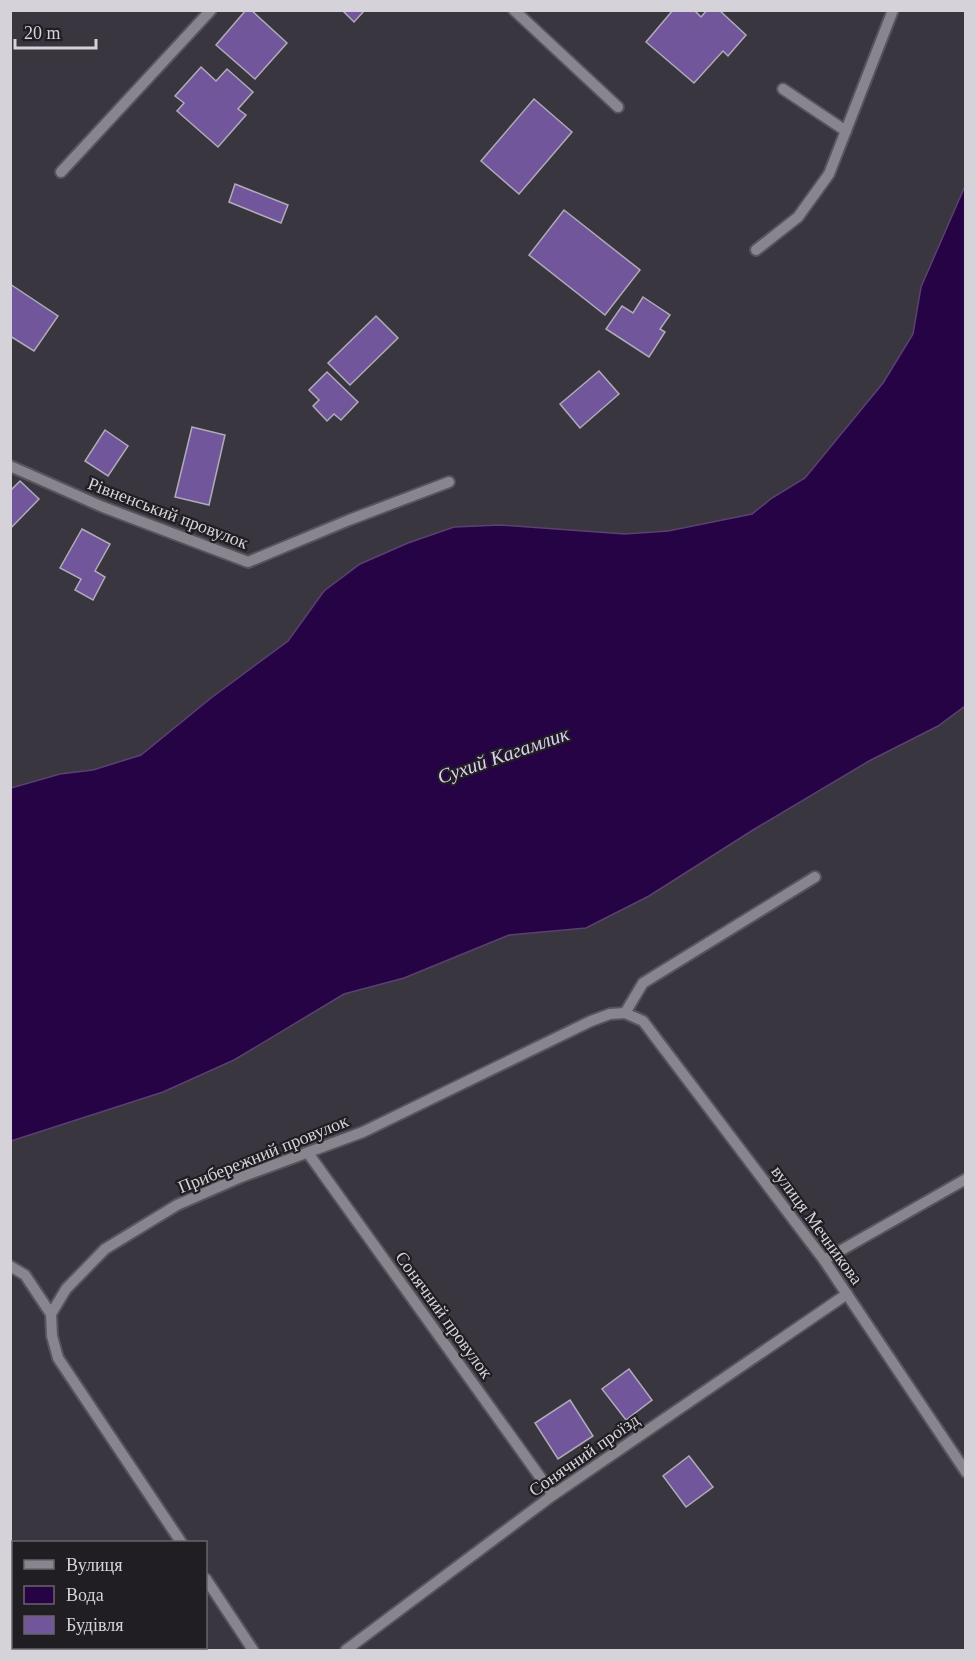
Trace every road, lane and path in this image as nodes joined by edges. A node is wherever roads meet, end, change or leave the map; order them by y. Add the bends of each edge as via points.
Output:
1 (211, 10) edge
2 (514, 10) edge
3 (893, 10) edge
4 (783, 89) dead end
5 (618, 107) dead end
6 (846, 131) junction
7 (61, 172) dead end
8 (756, 250) dead end
9 (10, 466) edge
10 (449, 482) dead end
11 (815, 877) dead end
12 (625, 1013) junction
13 (308, 1153) junction
14 (966, 1179) edge
15 (824, 1260) junction
16 (10, 1266) edge
17 (847, 1294) junction
18 (51, 1314) junction
19 (966, 1472) edge
20 (553, 1496) junction
21 (180, 1541) edge
22 (207, 1581) edge
23 (253, 1650) edge
24 (346, 1650) edge

1 - 7 street
2 - 5 street
3 - 6 street
4 - 6 street
6 - 8 street via 829,174 798,217
9 - 10 street, Рівненський провулок via 103,507 248,562
11 - 12 street via 643,983
12 - 13 street, Прибережний провулок via 591,1021 363,1132
12 - 15 street, вулиця Мечникова via 643,1021
13 - 18 street, Прибережний провулок via 177,1205 105,1249 66,1289
13 - 20 street, Сонячний провулок
14 - 15 street
15 - 17 street, вулиця Мечникова
16 - 18 street via 25,1275
17 - 19 street, вулиця Мечникова
17 - 20 street, Сонячний проїзд
18 - 21 street via 58,1358
20 - 24 street, Сонячний проїзд
22 - 23 street

